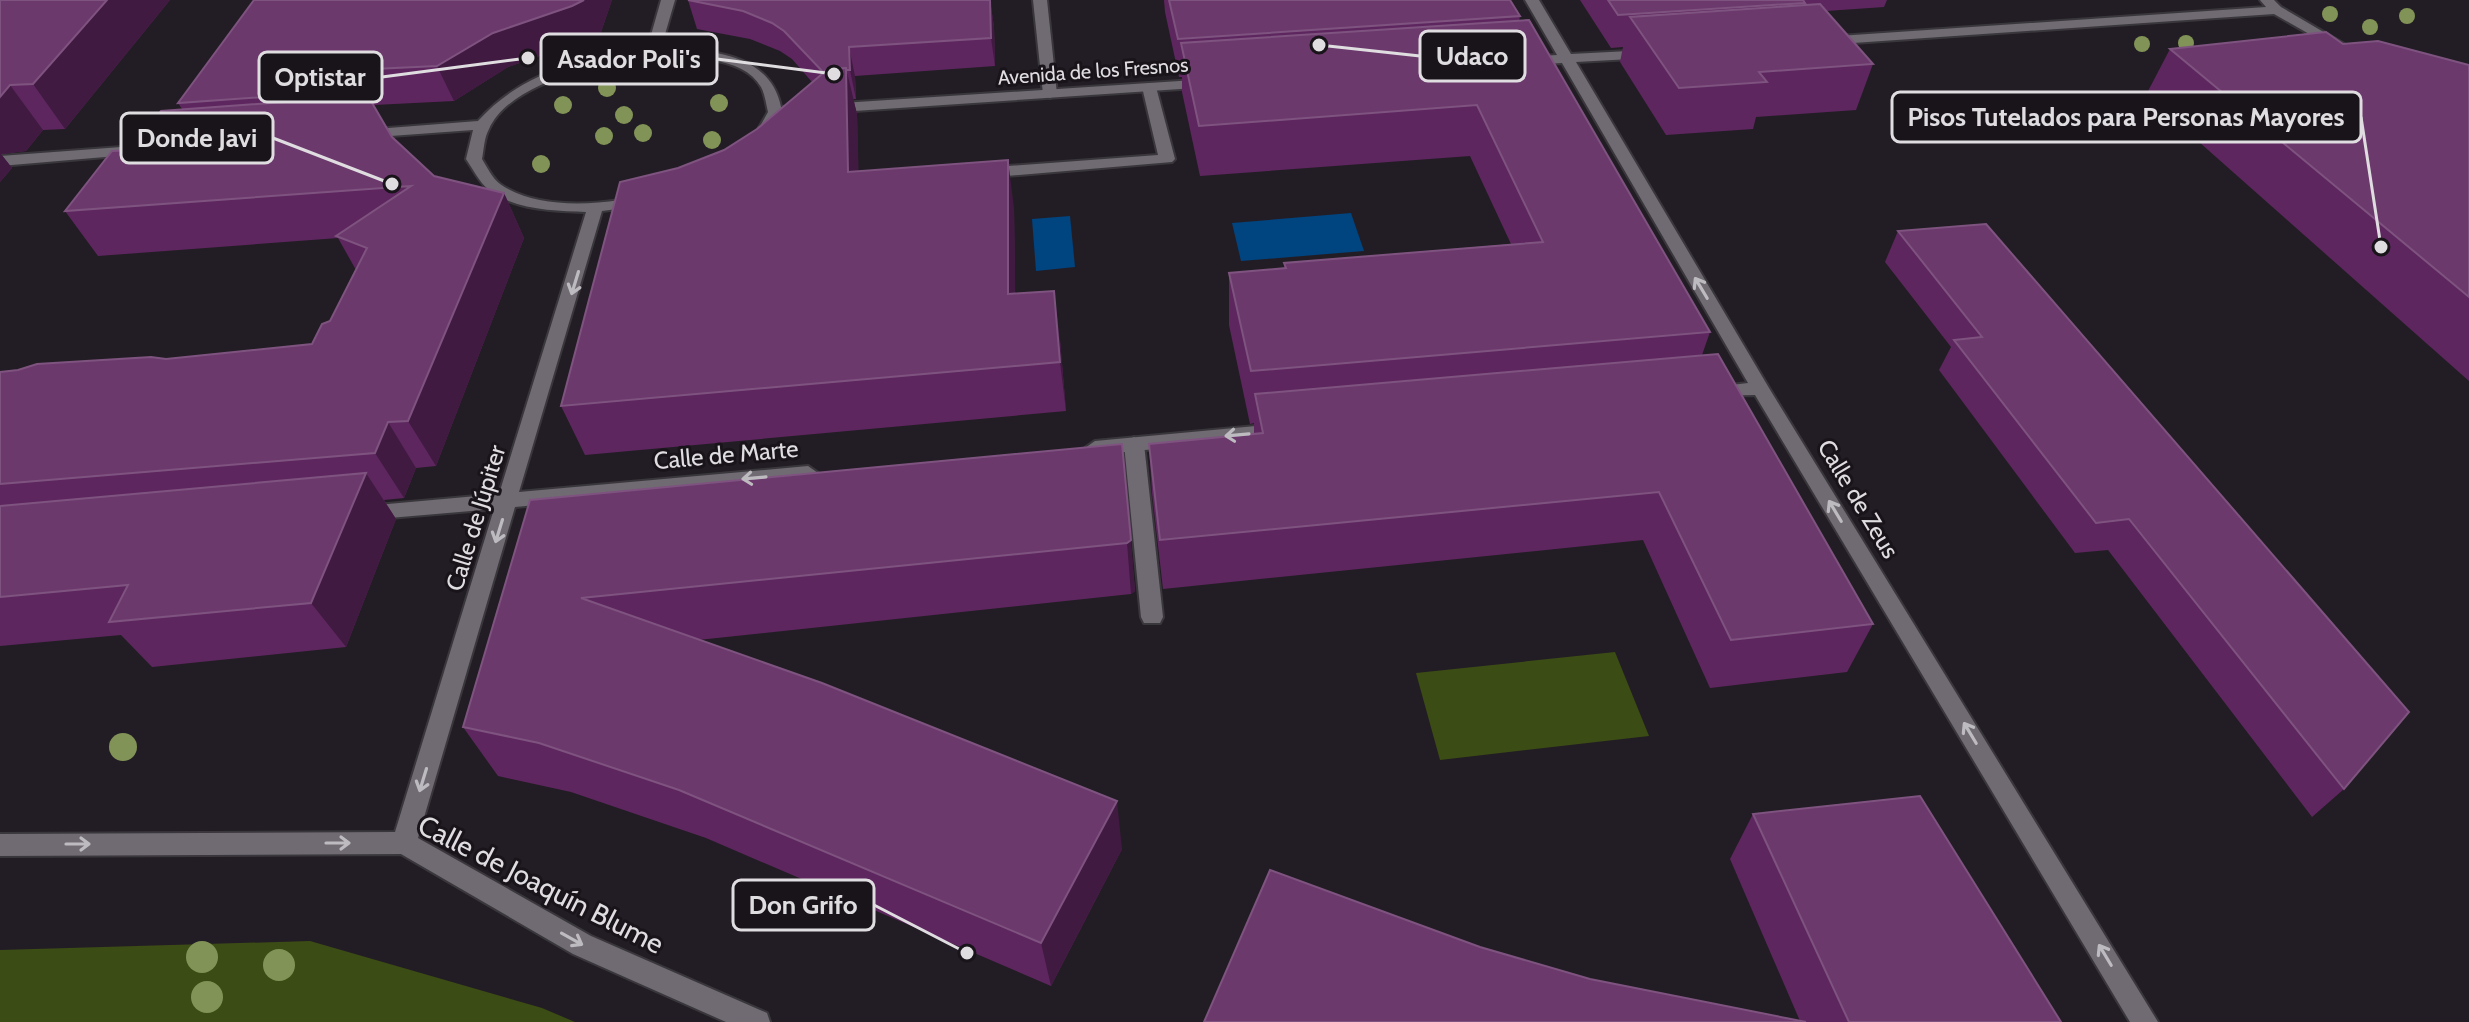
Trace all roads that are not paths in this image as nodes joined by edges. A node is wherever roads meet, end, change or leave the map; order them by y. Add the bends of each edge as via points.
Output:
1 (668, 0) edge
2 (1040, 0) edge
3 (1532, 0) edge
4 (2271, 5) edge
5 (1813, 42) edge
6 (2346, 47) edge
7 (653, 52) junction
8 (1658, 53) edge
9 (1564, 59) junction
10 (1502, 62) edge
11 (1226, 81) edge
12 (1149, 87) junction
13 (1050, 94) junction
14 (775, 112) junction
15 (482, 125) junction
16 (345, 136) edge
17 (157, 150) edge
18 (0, 161) edge
19 (968, 174) edge
20 (595, 207) junction
21 (1760, 388) junction
22 (1694, 394) edge
23 (1305, 429) edge
24 (1134, 444) junction
25 (1071, 450) edge
26 (821, 472) edge
27 (509, 500) junction
28 (350, 514) edge
29 (1152, 617) dead end
30 (404, 843) junction
31 (0, 845) edge
32 (757, 1022) edge
33 (2145, 1022) edge

1 - 7 street
2 - 13 street
3 - 9 street, Calle de Zeus
4 - 5 street
4 - 6 street via 2320,38
7 - 14 street via 707,55 742,65 768,85
7 - 15 street via 555,73 512,96
8 - 9 street
9 - 10 street
21 -> 9 street, Calle de Zeus
11 - 12 street, Avenida de los Fresnos
12 - 13 street, Avenida de los Fresnos
12 - 19 street via 1167,159
13 - 14 street, Avenida de los Fresnos
14 - 20 street via 758,145 721,173 665,196
15 - 16 street
15 - 20 street via 474,159 495,187 538,204
17 - 18 street
20 -> 27 street, Calle de Júpiter
21 - 22 street
33 -> 21 street, Calle de Zeus
23 -> 24 street
24 - 25 street
24 - 29 street
26 -> 27 street, Calle de Marte
27 - 28 street, Calle de Marte
27 -> 30 street, Calle de Júpiter
31 -> 30 street, Calle de Joaquín Blume
30 -> 32 street, Calle de Joaquín Blume via 582,945

